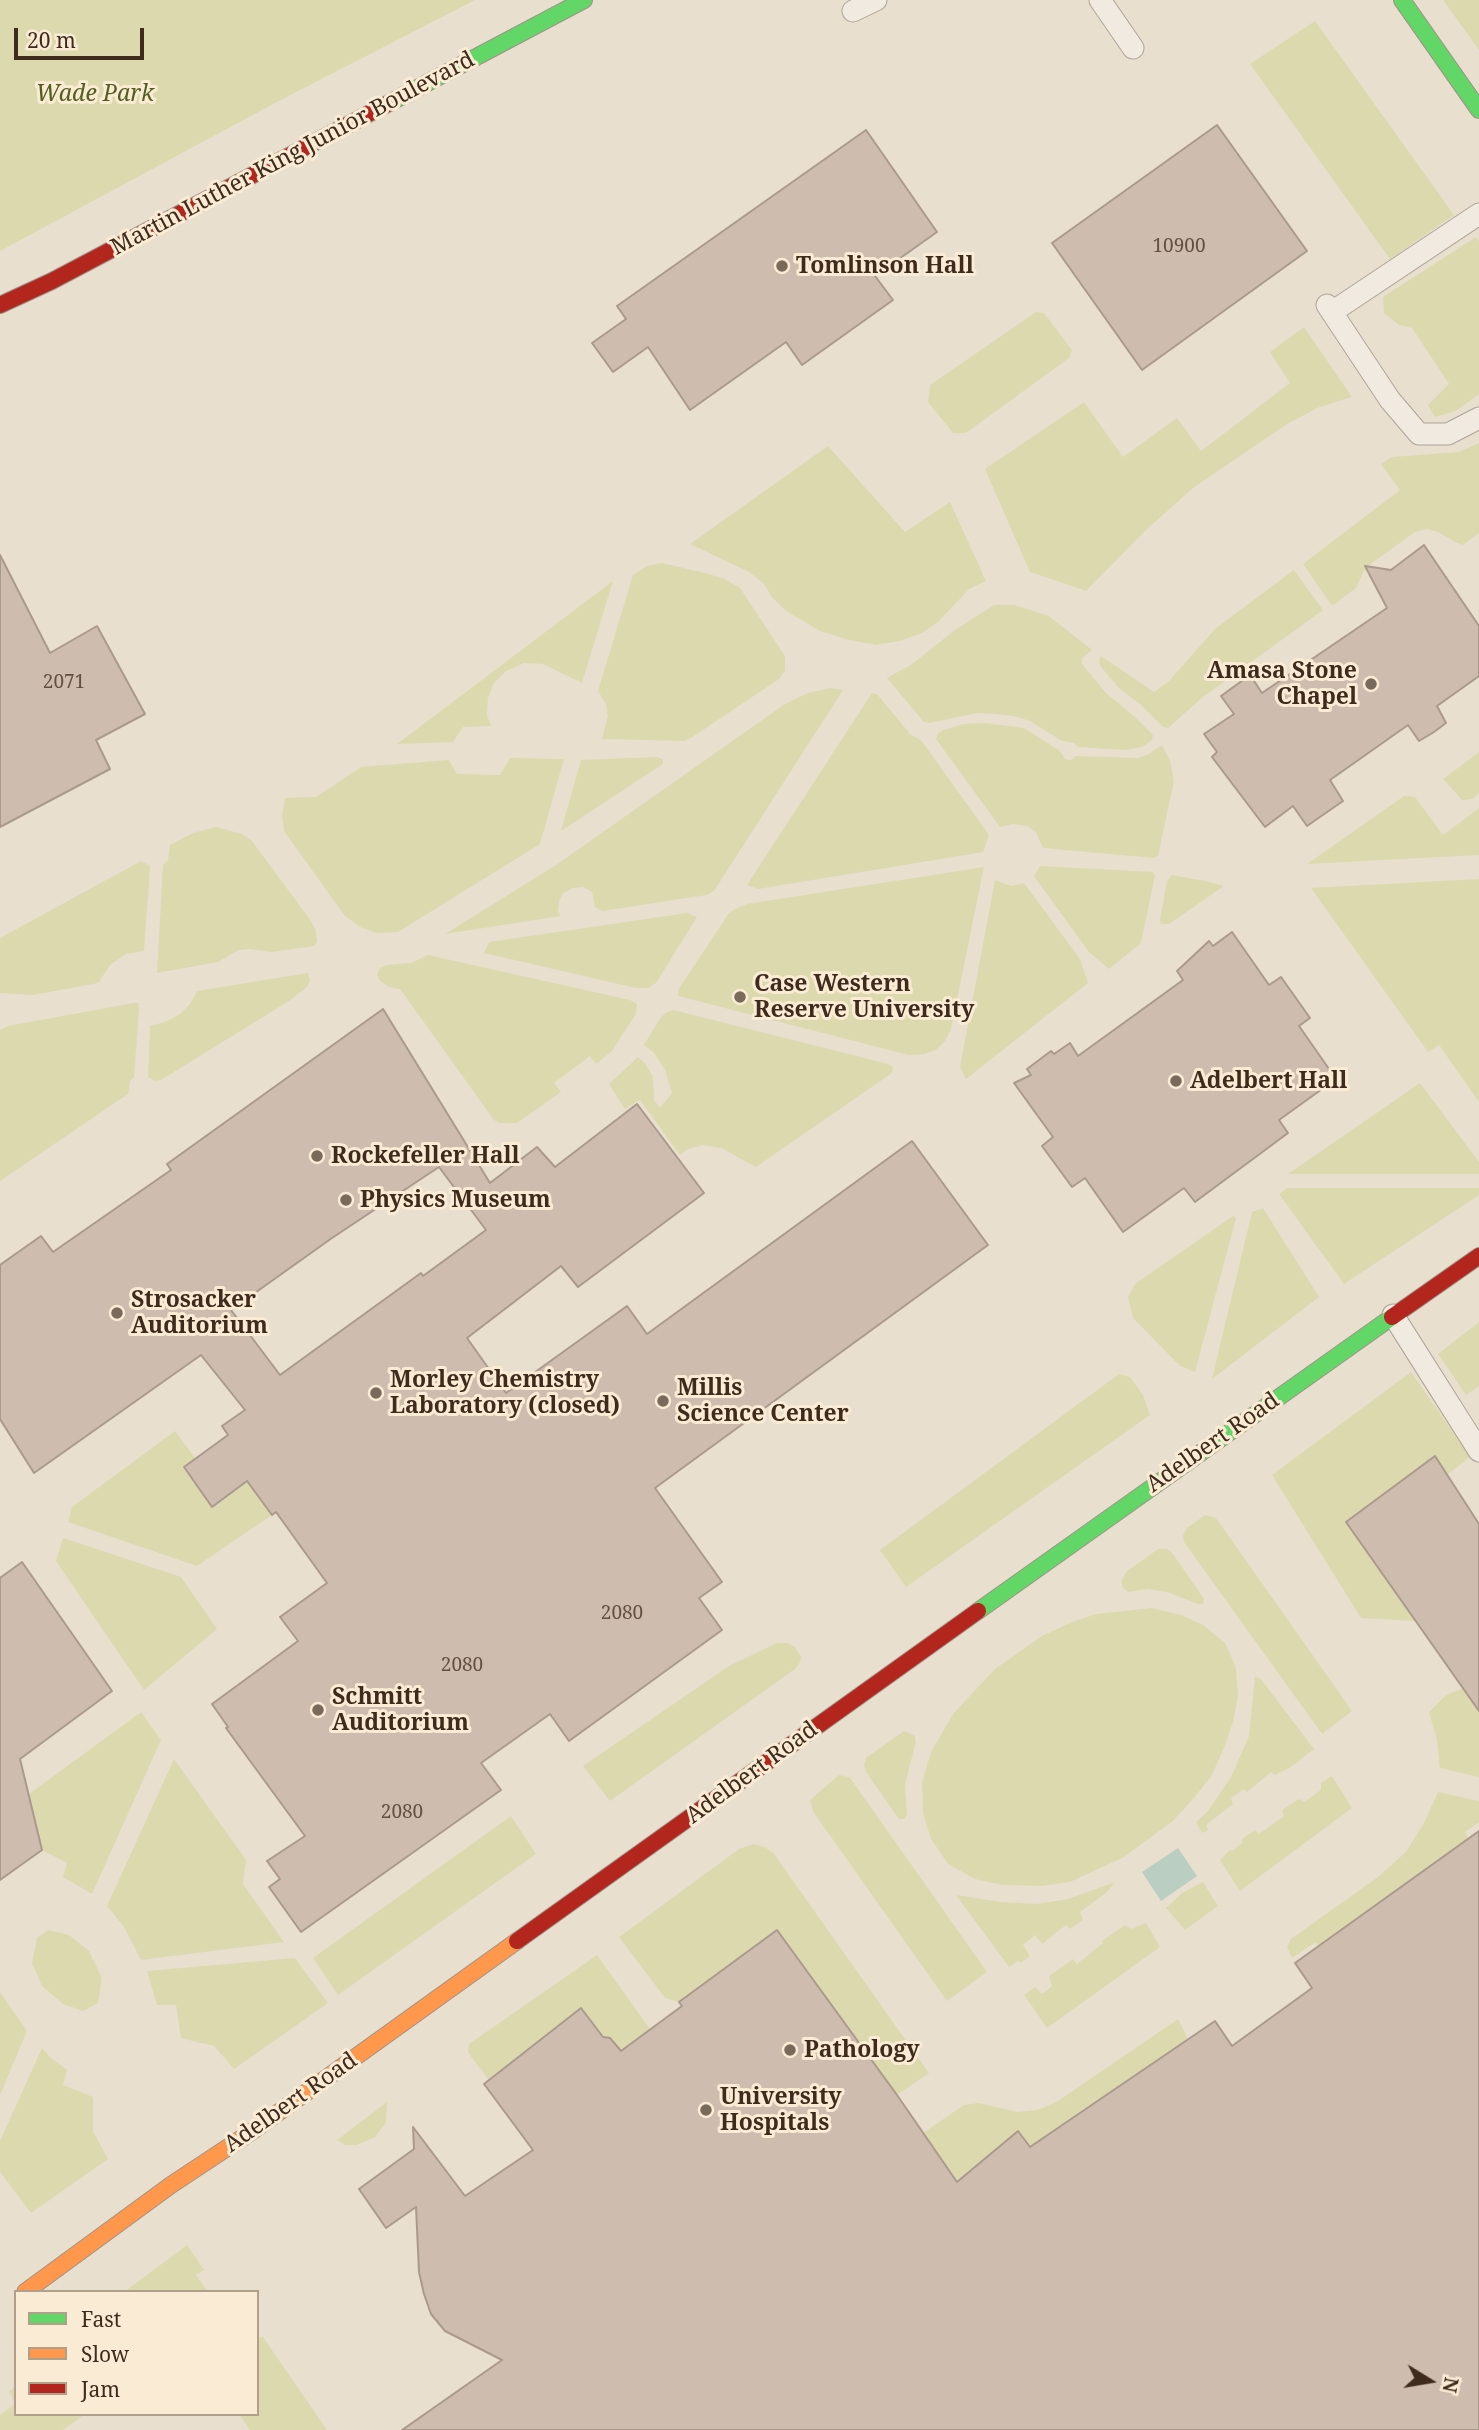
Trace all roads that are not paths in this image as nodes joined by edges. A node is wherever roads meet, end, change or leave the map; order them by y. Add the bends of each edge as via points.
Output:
1 (584, 0) edge
2 (876, 0) edge
3 (1100, 0) edge
4 (1402, 0) edge
5 (853, 11) dead end
6 (1133, 48) dead end
7 (1479, 110) edge
8 (1479, 214) edge
9 (0, 305) edge
10 (1479, 418) edge
11 (1479, 1256) edge
12 (1393, 1315) junction
13 (1479, 1451) edge
14 (28, 2290) edge

1 - 9 street, Martin Luther King Junior Boulevard
2 - 5 lane
3 - 6 lane
4 - 7 street
8 - 10 lane via 1330,308 1390,400 1419,434 1448,434
11 - 12 street, Adelbert Road
12 - 13 lane
12 - 14 street, Adelbert Road

